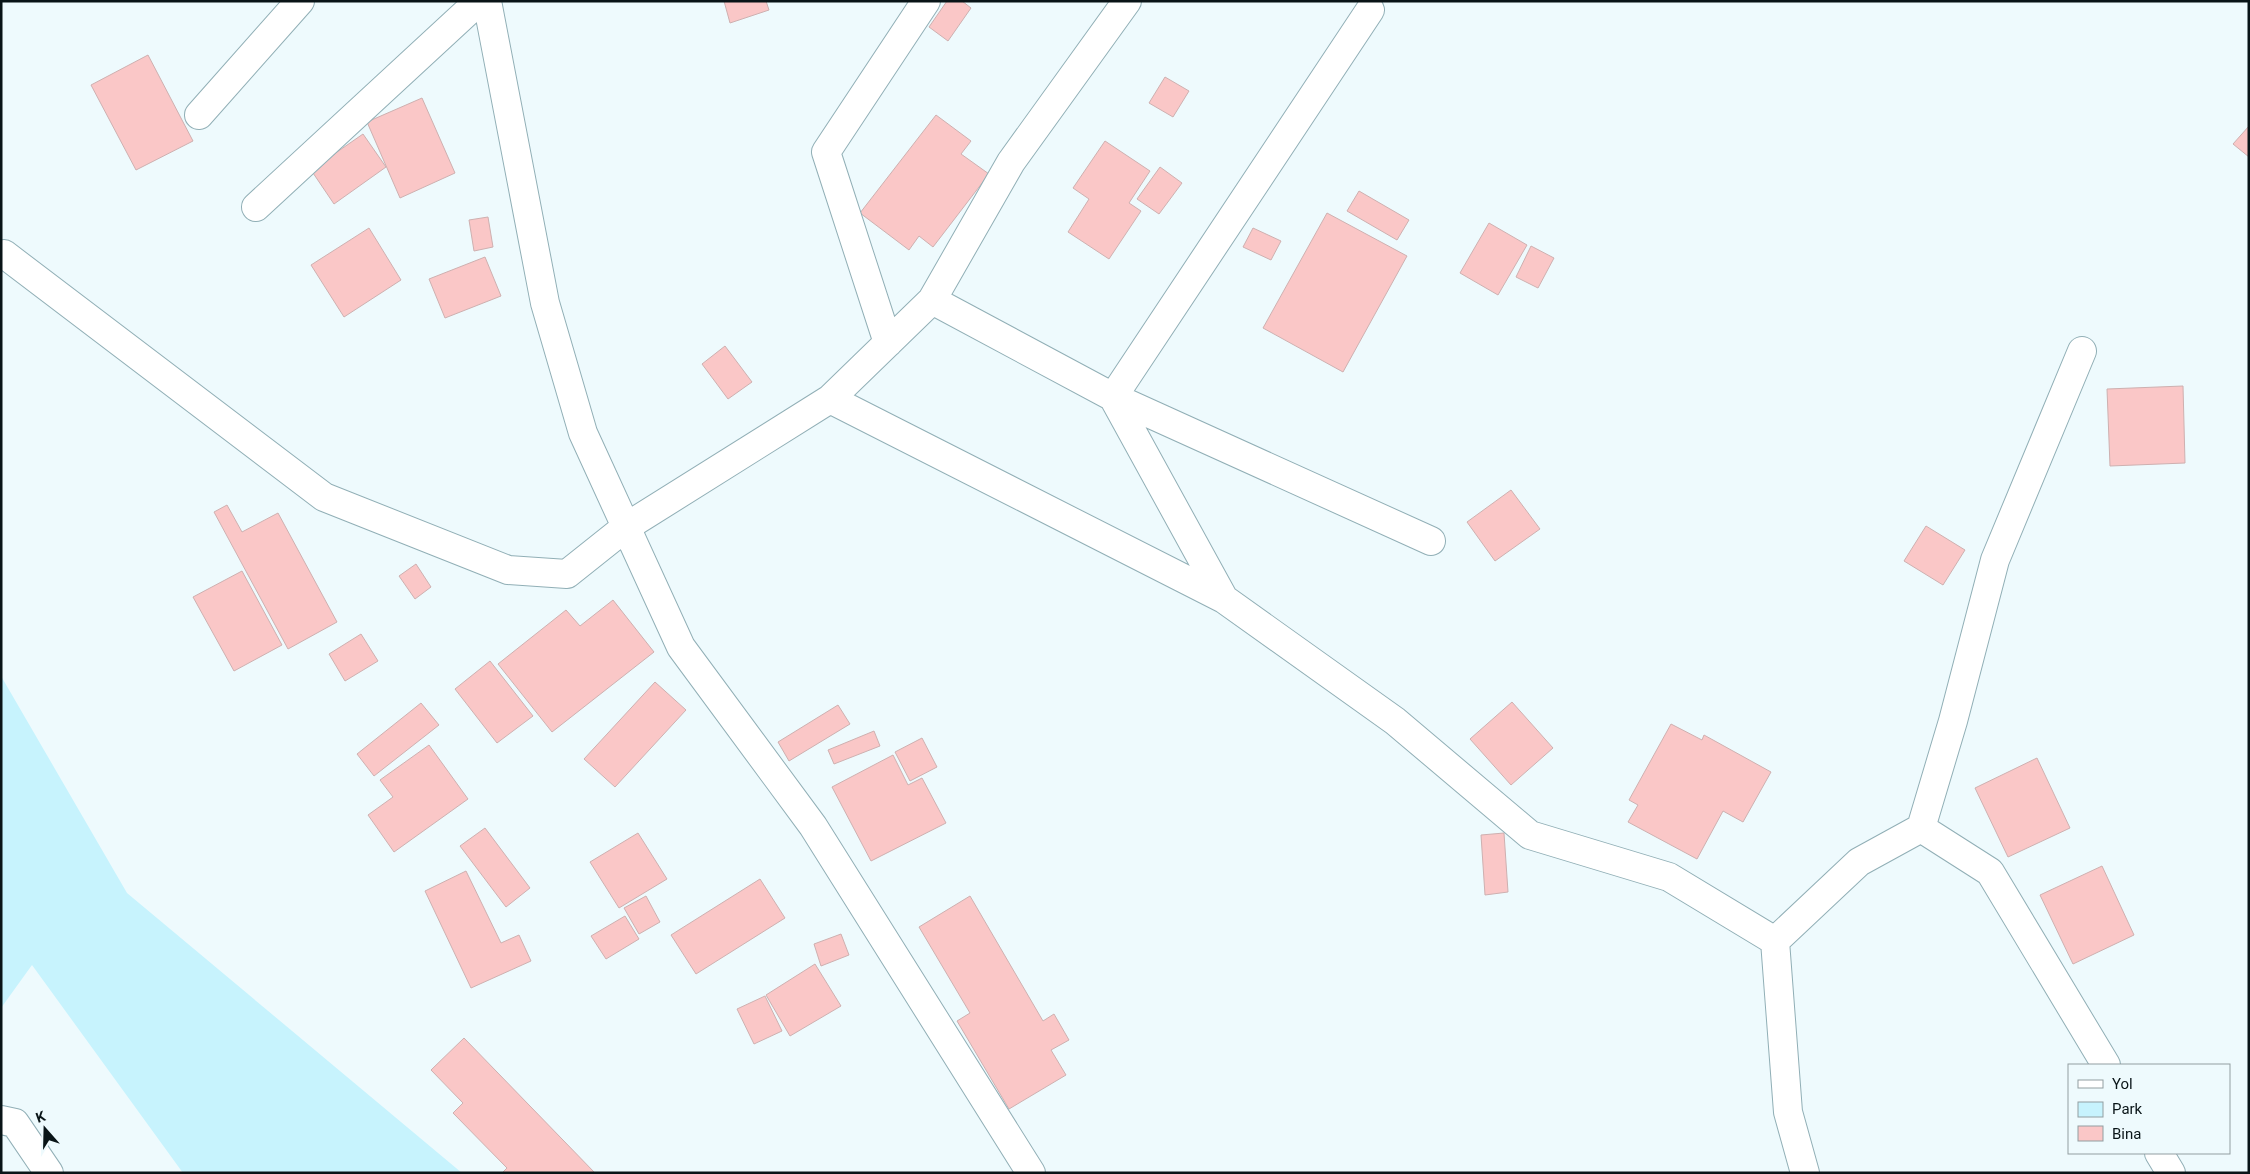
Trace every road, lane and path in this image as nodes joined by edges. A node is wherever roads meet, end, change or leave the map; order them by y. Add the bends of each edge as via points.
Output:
1 (300, 1) edge
2 (479, 1) edge
3 (487, 1) edge
4 (926, 1) edge
5 (1127, 1) edge
6 (1370, 10) dead end
7 (199, 115) dead end
8 (256, 207) dead end
9 (4, 254) dead end
10 (932, 300) junction
11 (888, 343) junction
12 (2082, 351) dead end
13 (1113, 396) junction
14 (830, 399) junction
15 (626, 527) junction
16 (1431, 541) dead end
17 (1224, 599) junction
18 (1920, 828) junction
19 (1775, 941) junction
20 (2105, 1064) edge
21 (1, 1120) edge
22 (2160, 1154) edge
23 (49, 1173) edge
24 (1031, 1173) edge
25 (1806, 1173) edge
26 (2171, 1173) edge

1 - 7 street
2 - 8 street
3 - 15 street via 545,303 583,433
4 - 11 street via 826,152
5 - 10 street via 1011,162
6 - 13 street
9 - 15 street via 324,497 508,570 567,574
10 - 11 street
10 - 13 street
11 - 14 street
12 - 18 street via 1995,560 1953,721
13 - 16 street
13 - 17 street
14 - 15 street
14 - 17 street
15 - 24 street via 681,647 814,826
17 - 19 street via 1395,722 1530,835 1669,877
18 - 19 street via 1859,862
18 - 20 street via 1990,872
19 - 25 street via 1788,1112
21 - 23 street via 14,1123
22 - 26 street

